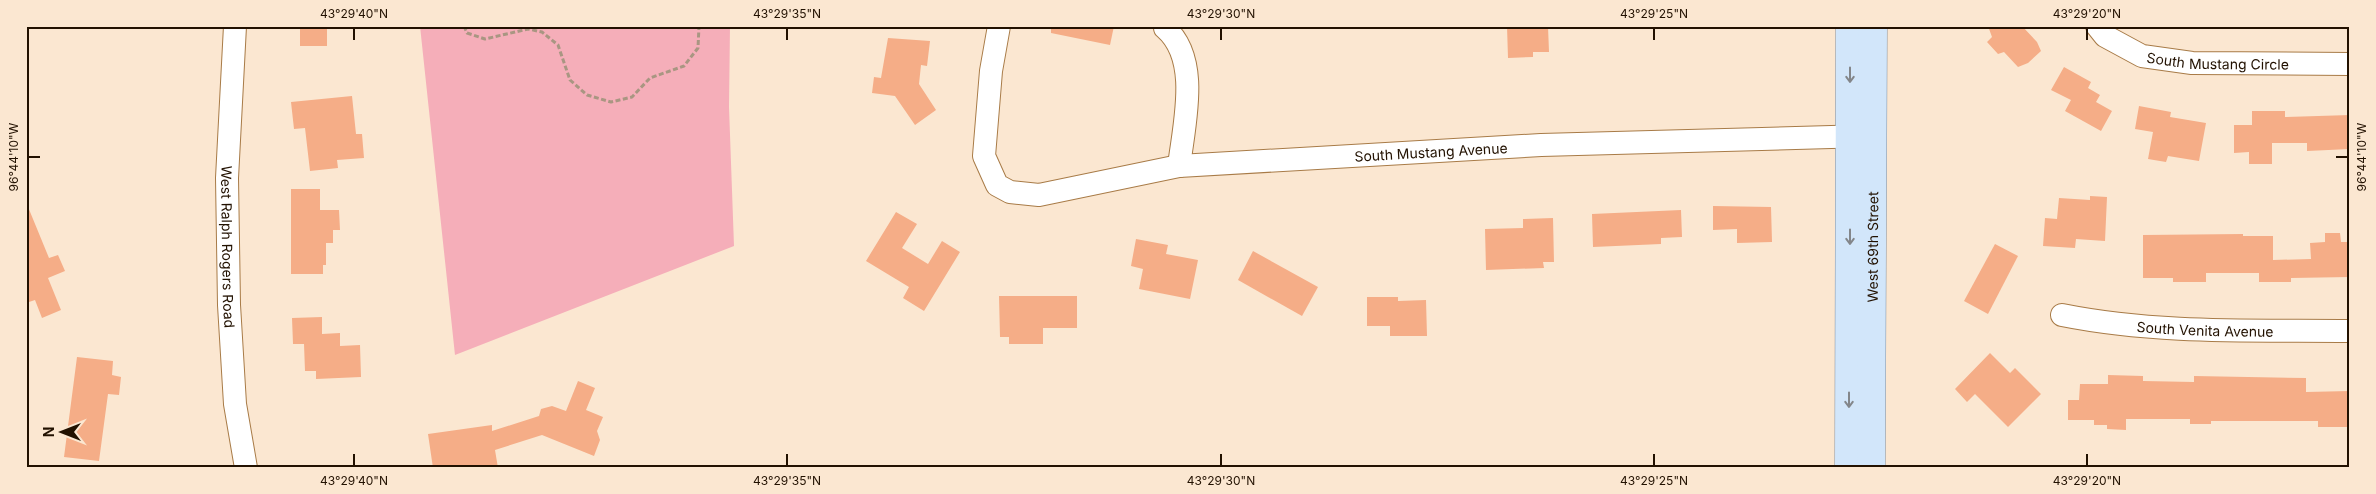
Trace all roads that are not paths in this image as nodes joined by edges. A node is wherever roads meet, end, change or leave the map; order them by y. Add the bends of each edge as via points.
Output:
1 (235, 26) edge
2 (999, 26) edge
3 (1850, 26) edge
4 (1873, 26) edge
5 (2097, 26) edge
6 (1165, 28) dead end
7 (2350, 64) edge
8 (1861, 137) junction
9 (1179, 166) junction
10 (2062, 315) dead end
11 (2350, 331) edge
12 (246, 468) edge
13 (1849, 468) edge
14 (1872, 468) edge

1 - 12 street, West Ralph Rogers Road via 227,178 229,305 235,404
2 - 9 street, South Mustang Avenue via 989,89 984,156 997,185 1010,192 1039,195
3 -> 8 main road, West 69th Street
4 - 8 main road, West 69th Street
5 - 7 street, South Mustang Circle via 2105,36 2142,56 2192,63
6 - 9 street via 1182,49 1186,64
8 - 9 street, South Mustang Avenue via 1541,145
8 -> 13 main road, West 69th Street
8 - 14 main road, West 69th Street
10 - 11 street, South Venita Avenue via 2150,328

